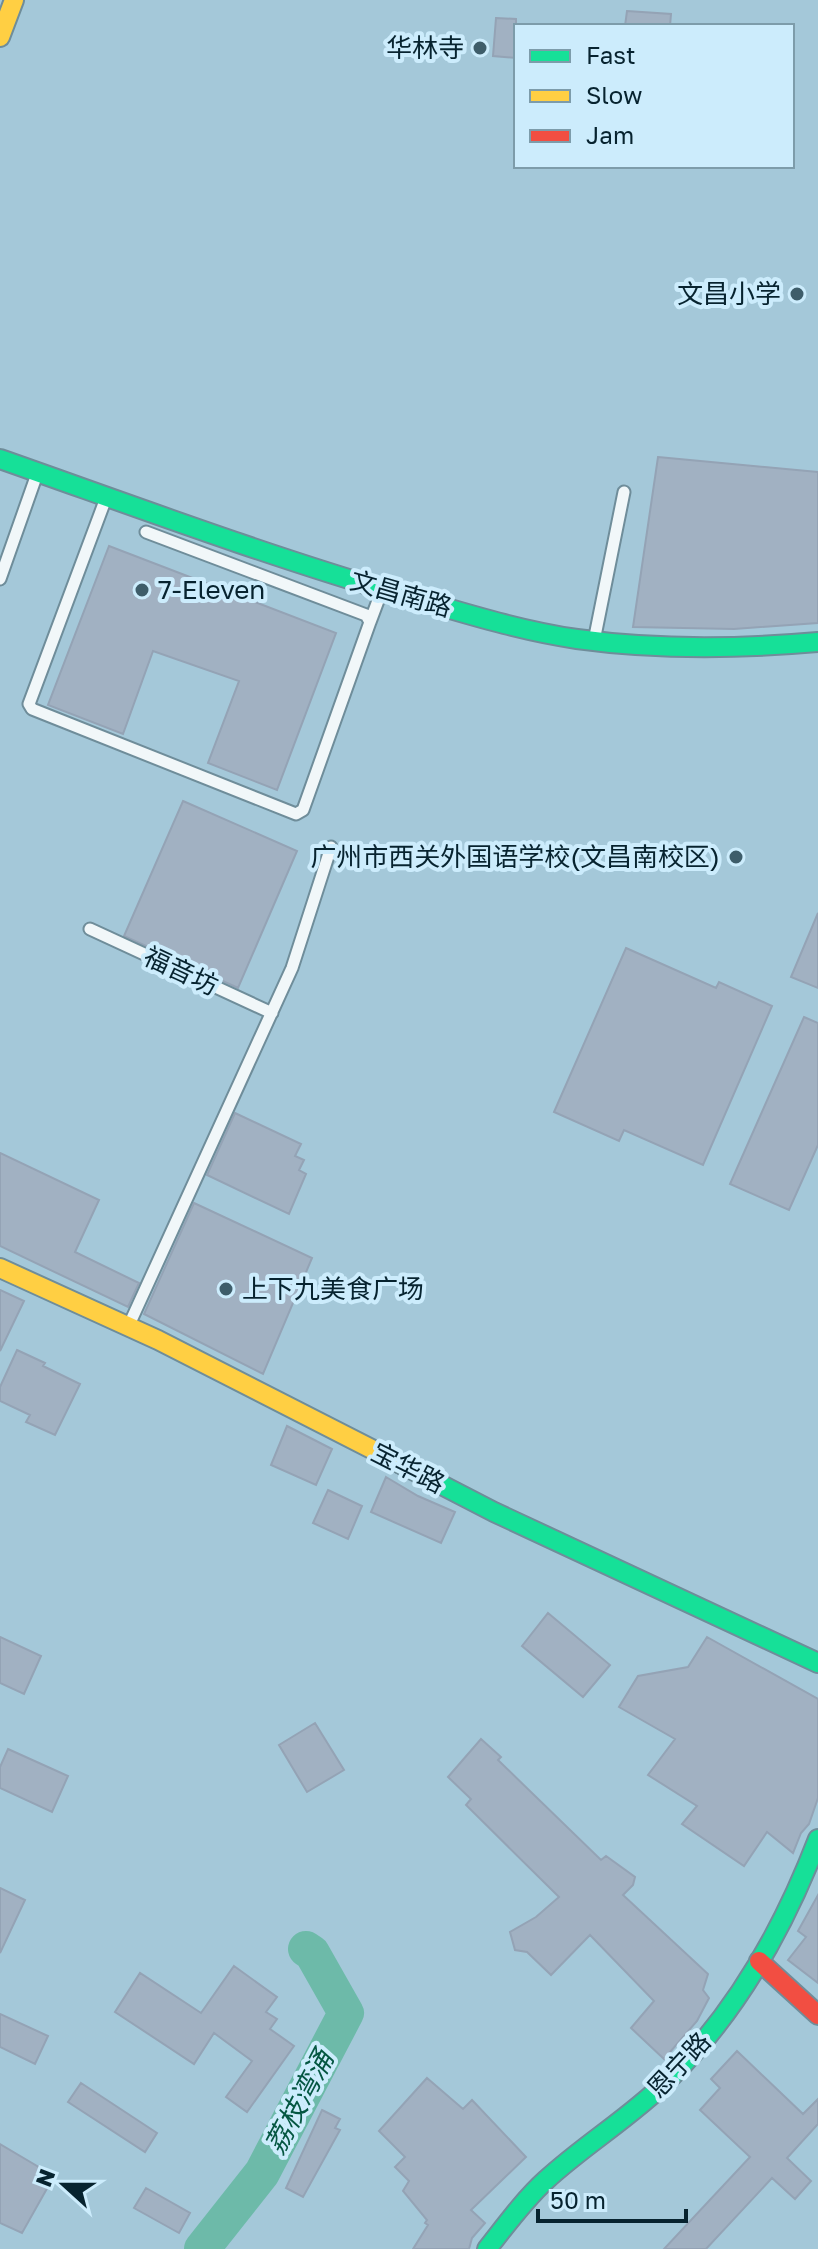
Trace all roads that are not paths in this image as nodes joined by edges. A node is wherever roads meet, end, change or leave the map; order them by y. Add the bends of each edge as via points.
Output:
1 (14, 0) edge
2 (0, 37) edge
3 (0, 459) edge
4 (37, 473) junction
5 (624, 492) dead end
6 (106, 497) junction
7 (146, 532) dead end
8 (0, 579) edge
9 (383, 589) junction
10 (370, 622) junction
11 (594, 641) junction
12 (818, 642) edge
13 (331, 847) dead end
14 (90, 929) dead end
15 (272, 1013) junction
16 (0, 1268) edge
17 (128, 1325) junction
18 (818, 1663) edge
19 (818, 1839) edge
20 (759, 1961) junction
21 (818, 2015) edge
22 (487, 2249) edge

1 - 2 street
3 - 4 street, 文昌南路
4 - 6 street, 文昌南路
4 - 8 lane
5 - 11 lane
6 - 9 street, 文昌南路
6 - 10 lane via 29,704 32,709 296,814 303,810
7 - 10 lane via 366,615
9 - 10 lane
9 - 11 street, 文昌南路 via 522,628
11 - 12 street, 文昌南路 via 689,646
13 - 15 lane
14 - 15 lane, 福音坊
15 - 17 lane
16 - 17 street, 宝华路
17 - 18 street, 宝华路 via 481,1506
19 - 20 street, 恩宁路
20 - 21 street
20 - 22 street, 恩宁路 via 687,2060 626,2118 553,2173

